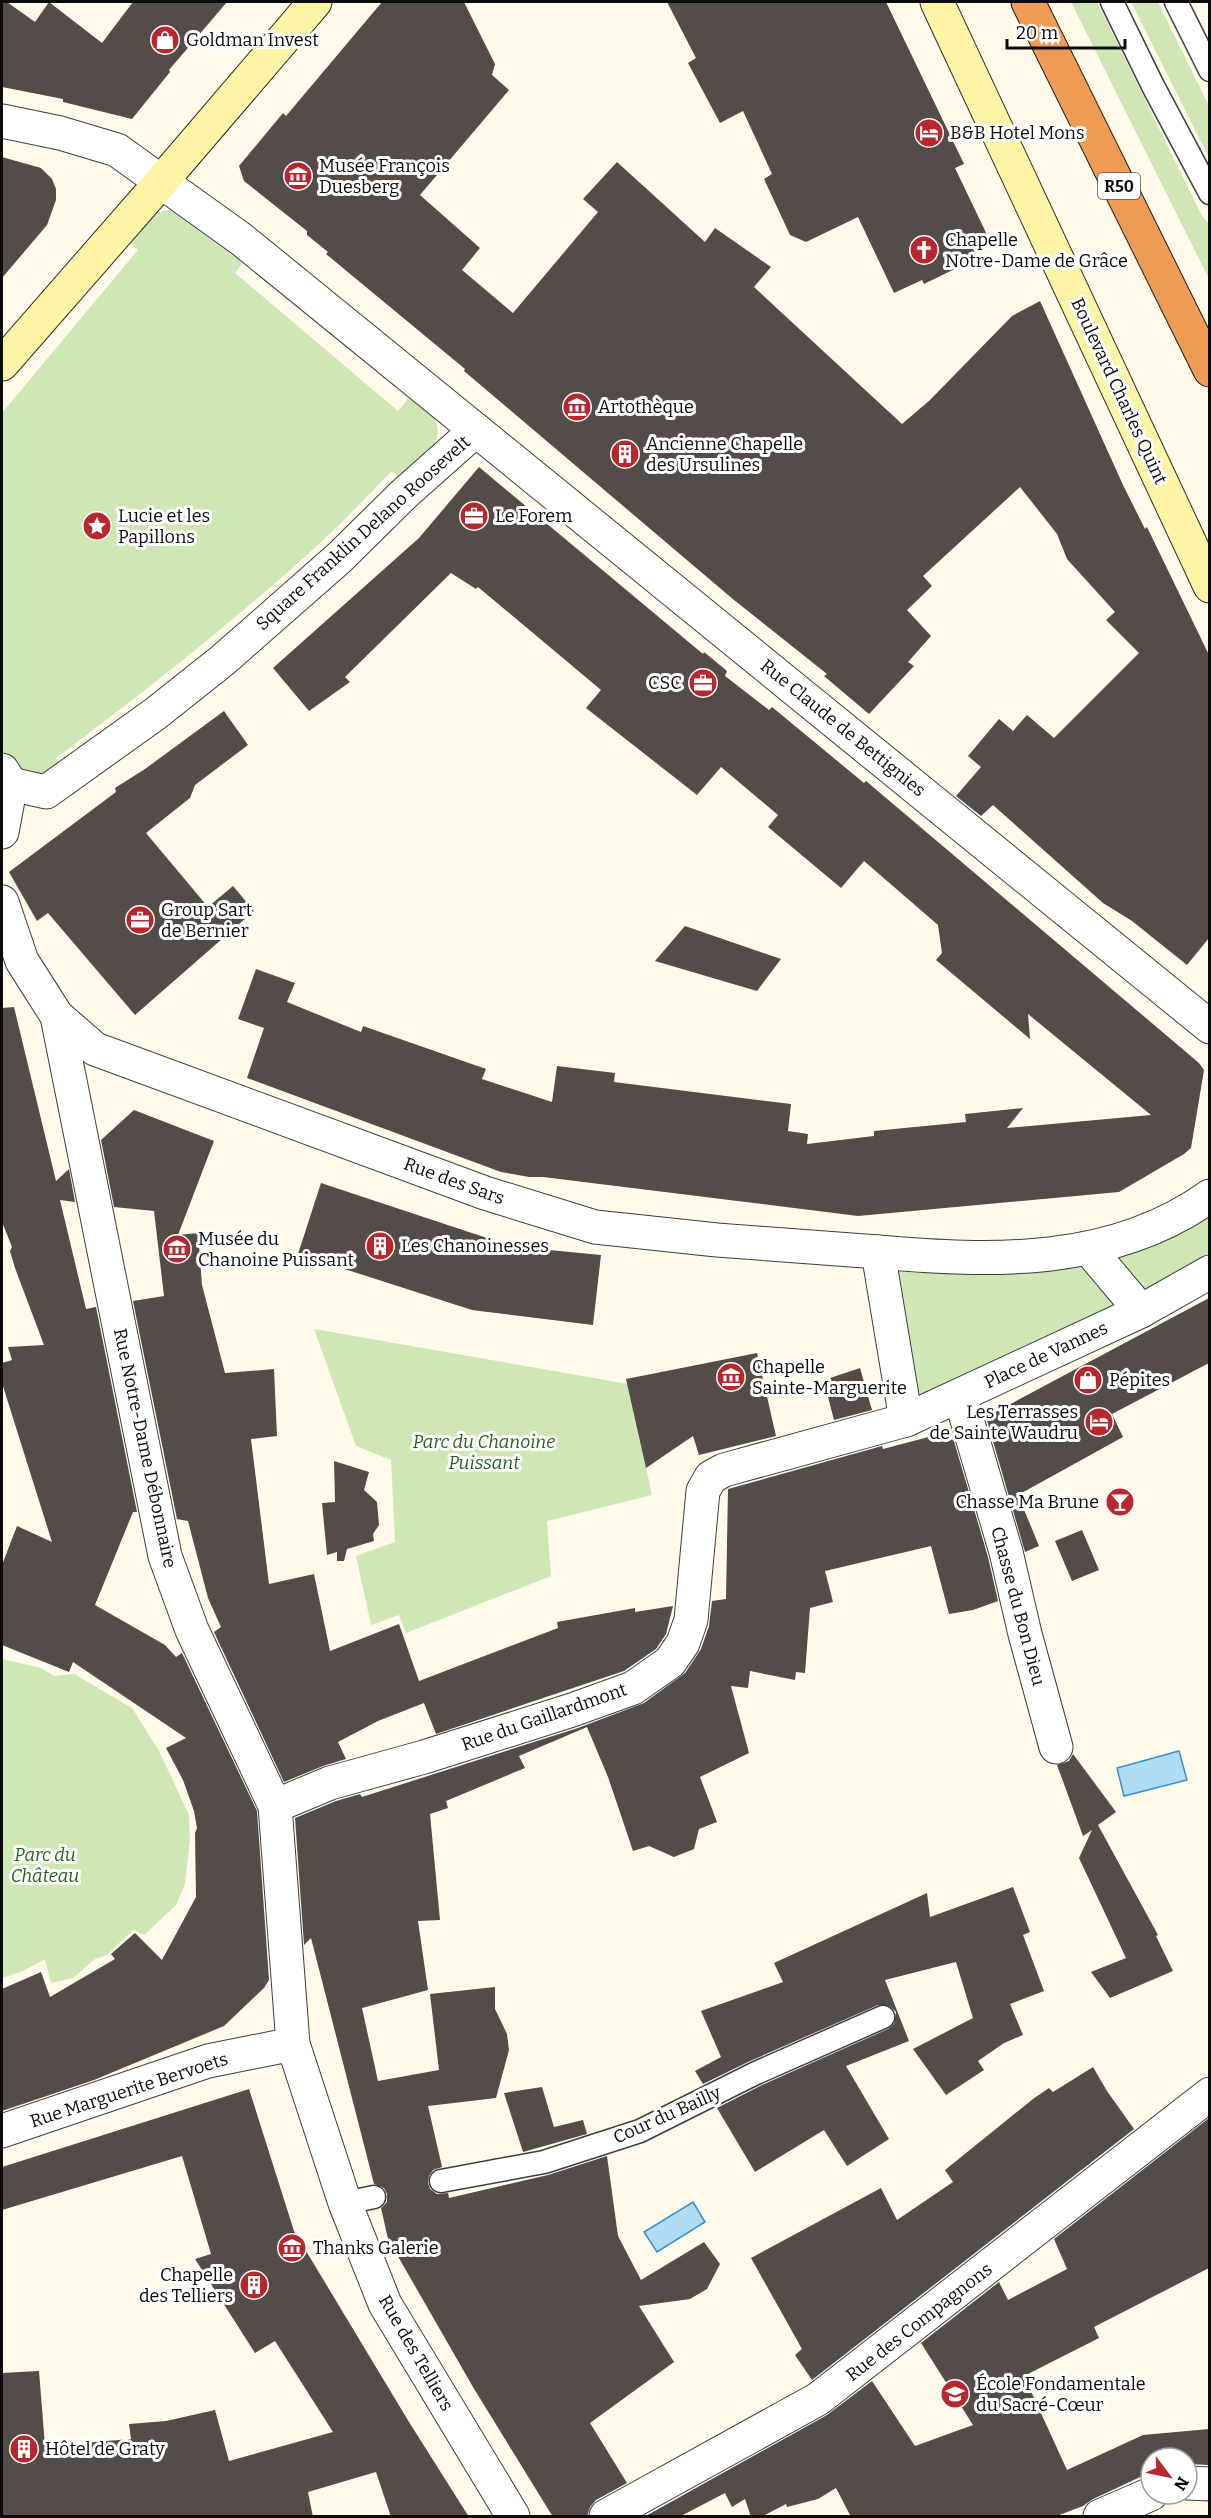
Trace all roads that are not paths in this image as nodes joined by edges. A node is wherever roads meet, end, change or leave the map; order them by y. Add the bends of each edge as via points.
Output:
1 (315, 2) edge
2 (937, 2) edge
3 (1028, 2) edge
4 (1112, 2) edge
5 (1176, 2) edge
6 (1209, 70) edge
7 (2, 121) edge
8 (161, 182) junction
9 (1209, 193) edge
10 (2, 364) edge
11 (1209, 370) edge
12 (476, 430) junction
13 (1209, 586) edge
14 (6, 777) edge
15 (2, 832) edge
16 (2, 902) edge
17 (12, 966) edge
18 (57, 1016) junction
19 (1209, 1027) edge
20 (1209, 1196) edge
21 (1089, 1249) junction
22 (878, 1252) junction
23 (1209, 1272) edge
24 (1141, 1311) junction
25 (960, 1396) junction
26 (906, 1420) junction
27 (1056, 1747) dead end
28 (275, 1806) junction
29 (883, 2017) dead end
30 (294, 2044) junction
31 (1209, 2094) edge
32 (2, 2131) edge
33 (441, 2181) dead end
34 (1139, 2499) edge
35 (513, 2517) edge
36 (606, 2517) edge
37 (1100, 2517) edge

1 - 8 street
2 - 13 street, Boulevard Charles Quint
3 - 11 highway, R50
4 - 9 lane
5 - 6 lane
7 - 8 street, Square Franklin Delano Roosevelt via 117,150
8 - 10 street
8 - 12 street, Square Franklin Delano Roosevelt via 241,239
12 - 14 street, Square Franklin Delano Roosevelt via 290,602 154,714 46,792
12 - 19 street, Rue Claude de Bettignies
14 - 15 street
16 - 17 street
17 - 18 street
18 - 22 street, Rue des Sars via 95,1048 485,1193 595,1227
18 - 28 street, Rue Notre-Dame Débonnaire via 165,1556 192,1630
20 - 21 street via 1154,1230
21 - 22 street via 953,1259
21 - 24 street
22 - 26 street
23 - 24 street, Place de Vannes
24 - 25 street, Place de Vannes
25 - 26 street, Place de Vannes
25 - 27 street, Chasse du Bon Dieu via 1006,1552
26 - 28 street, Rue du Gaillardmont via 724,1470 711,1477 703,1491 690,1620 683,1643 670,1662 633,1688 330,1784
28 - 30 street, Rue Notre-Dame Débonnaire
29 - 33 lane, Cour du Bailly via 756,2073 640,2131 544,2162
30 - 32 street, Rue Marguerite Bervoets via 208,2061
30 - 35 street, Rue des Telliers via 359,2200 385,2304
31 - 36 street, Rue des Compagnons via 819,2399
34 - 37 street

